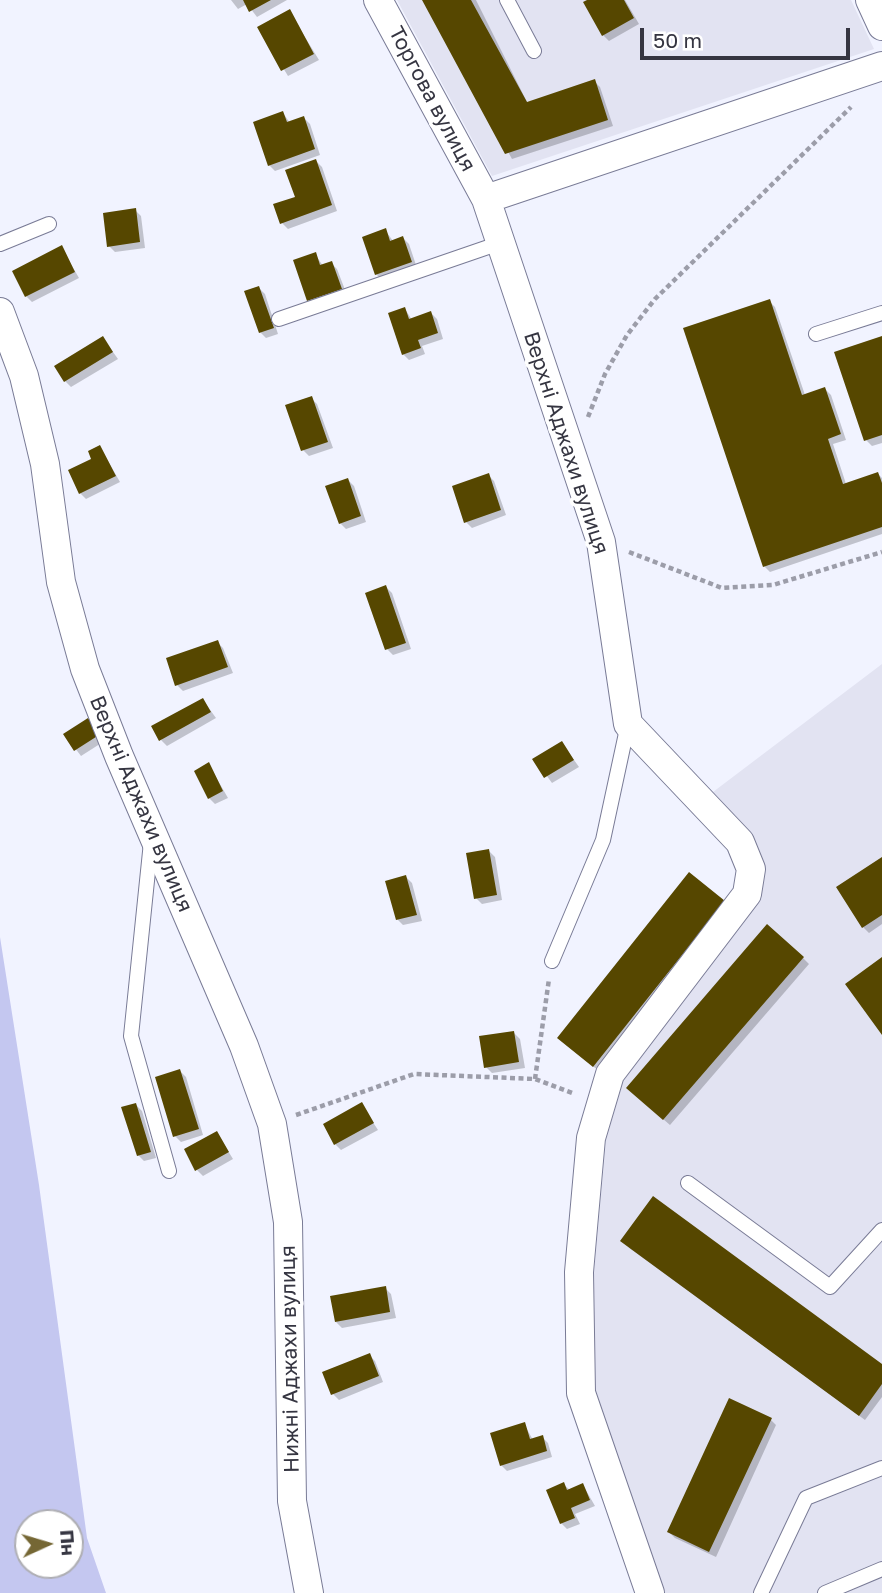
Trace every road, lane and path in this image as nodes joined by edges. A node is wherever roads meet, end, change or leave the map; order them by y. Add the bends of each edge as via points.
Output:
1 (378, 0) edge
2 (507, 0) edge
3 (870, 0) edge
4 (882, 26) edge
5 (534, 51) dead end
6 (882, 66) edge
7 (852, 106) dead end
8 (486, 198) junction
9 (49, 224) dead end
10 (500, 243) junction
11 (0, 244) edge
12 (0, 312) edge
13 (882, 313) edge
14 (279, 319) dead end
15 (816, 334) dead end
16 (572, 455) junction
17 (601, 542) junction
18 (882, 552) edge
19 (628, 724) junction
20 (152, 831) junction
21 (552, 961) joint
22 (535, 1079) junction
23 (599, 1104) junction
24 (309, 1110) dead end
25 (272, 1124) joint
26 (169, 1171) dead end
27 (688, 1183) dead end
28 (882, 1230) edge
29 (882, 1468) edge
30 (882, 1569) edge
31 (309, 1593) edge
32 (650, 1593) edge
33 (761, 1593) edge
34 (825, 1593) edge

1 - 8 street, Торгова вулиця
2 - 5 lane
3 - 4 street
6 - 8 street
7 - 16 path via 648,308 605,374
8 - 10 street, Верхні Аджахи вулиця
9 - 11 lane
10 - 14 lane
10 - 16 street, Верхні Аджахи вулиця
12 - 20 street, Верхні Аджахи вулиця via 24,376 45,464 61,582 85,668
13 - 15 lane
16 - 17 street, Верхні Аджахи вулиця
17 - 18 path via 722,588 774,585
17 - 19 street, Верхні Аджахи вулиця
19 - 21 lane via 603,840
19 - 23 street via 740,842 751,869 747,894 610,1074
20 - 25 street, Верхні Аджахи вулиця via 244,1046
20 - 26 lane via 131,1036
21 - 22 path
22 - 23 path
22 - 24 path via 414,1074
23 - 32 street via 591,1138 579,1272 581,1393
25 - 31 street, Нижні Аджахи вулиця via 288,1223 292,1502
27 - 28 lane via 830,1287
29 - 33 lane via 806,1498
30 - 34 lane

